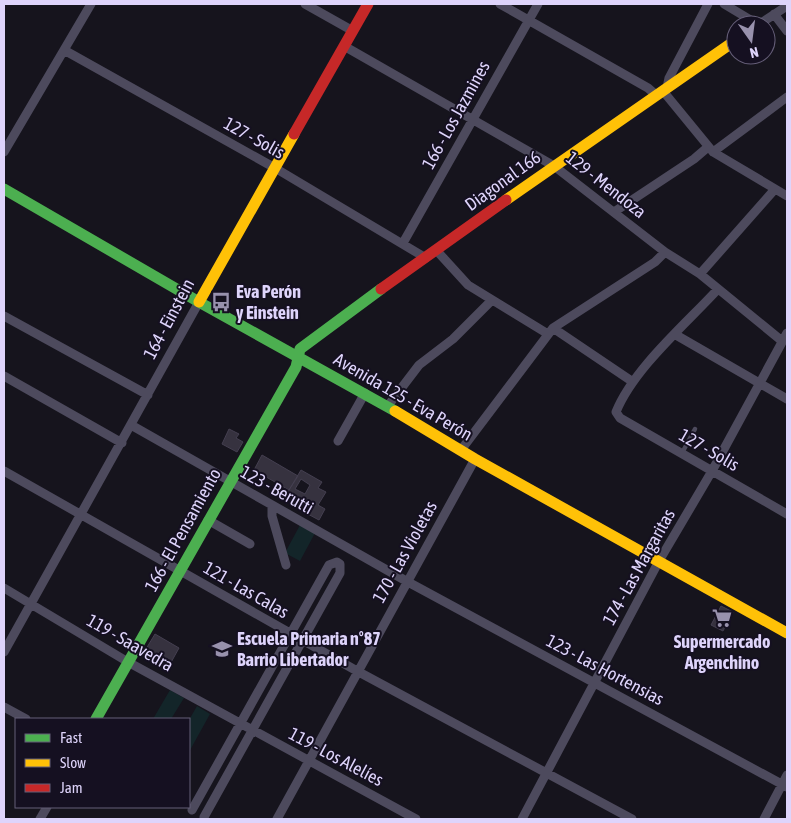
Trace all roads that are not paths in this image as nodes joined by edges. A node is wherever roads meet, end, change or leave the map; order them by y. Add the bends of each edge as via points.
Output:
1 (91, 4) edge
2 (304, 4) edge
3 (368, 4) edge
4 (500, 4) edge
5 (538, 4) edge
6 (708, 4) edge
7 (724, 4) edge
8 (787, 6) edge
9 (774, 14) joint
10 (742, 15) edge
11 (529, 20) junction
12 (787, 31) edge
13 (353, 32) junction
14 (344, 46) junction
15 (726, 47) edge
16 (64, 50) junction
17 (662, 92) junction
18 (787, 97) edge
19 (474, 119) junction
20 (710, 150) junction
21 (4, 152) edge
22 (554, 166) junction
23 (275, 168) junction
24 (4, 189) edge
25 (775, 189) junction
26 (787, 195) edge
27 (614, 212) junction
28 (403, 243) junction
29 (437, 251) junction
30 (665, 252) junction
31 (426, 258) junction
32 (700, 274) junction
33 (718, 289) junction
34 (492, 300) junction
35 (199, 302) junction
36 (4, 316) edge
37 (550, 331) junction
38 (676, 335) junction
39 (785, 337) edge
40 (298, 357) junction
41 (4, 376) edge
42 (633, 382) junction
43 (759, 382) junction
44 (365, 393) junction
45 (148, 395) junction
46 (787, 399) edge
47 (388, 407) junction
48 (130, 425) junction
49 (695, 429) dead end
50 (338, 441) dead end
51 (122, 443) junction
52 (461, 450) junction
53 (682, 453) junction
54 (475, 459) junction
55 (4, 471) edge
56 (712, 471) junction
57 (230, 483) junction
58 (272, 506) junction
59 (787, 514) edge
60 (81, 515) junction
61 (208, 520) junction
62 (250, 544) dead end
63 (659, 561) junction
64 (286, 565) dead end
65 (180, 571) junction
66 (408, 582) junction
67 (4, 588) edge
68 (31, 604) junction
69 (787, 633) edge
70 (291, 634) junction
71 (302, 640) junction
72 (4, 652) edge
73 (128, 662) junction
74 (358, 671) junction
75 (595, 683) junction
76 (4, 707) edge
77 (24, 718) edge
78 (97, 718) edge
79 (240, 724) junction
80 (252, 731) junction
81 (308, 760) junction
82 (547, 773) junction
83 (787, 775) edge
84 (785, 786) edge
85 (190, 807) edge
86 (46, 808) edge
87 (189, 809) edge
88 (206, 818) edge
89 (40, 819) edge
90 (277, 819) edge
91 (416, 819) edge
92 (522, 819) edge
93 (632, 819) edge
94 (764, 819) edge

1 - 16 street
2 - 13 street
3 - 13 street, 164 - Einstein
4 - 11 street
5 - 11 street, 166 - Los Jazmines
6 - 17 street
7 - 10 street
8 - 9 street
9 - 12 street
11 - 17 street via 648,88
11 - 19 street, 166 - Los Jazmines
13 - 14 street, 164 - Einstein
14 - 19 street, 129 - Mendoza
14 - 23 street, 164 - Einstein
15 - 17 street, Diagonal 166
16 - 21 street
16 - 23 street, 127 - Solis
17 - 20 street
17 - 22 street, Diagonal 166
18 - 20 street
19 - 22 street, 129 - Mendoza
19 - 28 street, 166 - Los Jazmines
20 - 25 street
20 - 27 street
22 - 27 street, 129 - Mendoza
22 - 29 street, Diagonal 166
23 - 28 street, 127 - Solis
23 - 35 street, 164 - Einstein
24 - 35 street, Avenida 125 - Eva Perón
25 - 26 street
25 - 32 street
27 - 30 street, 129 - Mendoza
28 - 31 street, 127 - Solis
29 - 31 street, Diagonal 166
29 - 34 street via 468,284
30 - 32 street, 129 - Mendoza
30 - 37 street via 655,262
31 - 40 street, Diagonal 166 via 314,335 300,349
32 - 33 street, 129 - Mendoza
33 - 38 street
33 - 39 street, 129 - Mendoza
34 - 37 street
34 - 47 street via 447,344 419,365
35 - 40 street, Avenida 125 - Eva Perón
35 - 45 street, 164 - Einstein
36 - 45 street
37 - 42 street
37 - 52 street
38 - 42 street via 646,364
38 - 43 street
39 - 43 street, 174 - Las Margaritas
40 - 44 street, Avenida 125 - Eva Perón
40 - 57 street, 166 - El Pensamiento via 296,367
41 - 51 street
42 - 53 street, 127 - Solis via 616,412 620,418
43 - 46 street
43 - 56 street, 174 - Las Margaritas
44 - 47 street, Avenida 125 - Eva Perón
44 - 50 street
45 - 48 street, 164 - Einstein
47 - 52 street, Avenida 125 - Eva Perón
48 - 51 street, 164 - Einstein
48 - 57 street, 123 - Berutti
49 - 53 lane
51 - 60 street, 164 - Einstein
52 - 54 street, Avenida 125 - Eva Perón
53 - 56 street, 127 - Solis
54 - 63 street, Avenida 125 - Eva Perón
54 - 66 street, 170 - Las Violetas
55 - 60 street, 121 - Las Calas
56 - 59 street, 127 - Solis
56 - 63 street, 174 - Las Margaritas
57 - 58 street, 123 - Berutti
57 - 61 street, 166 - El Pensamiento
58 - 64 street
58 - 66 street, 123 - Berutti
60 - 65 street, 121 - Las Calas
60 - 68 street, 164 - Einstein
61 - 62 street
61 - 65 street, 166 - El Pensamiento
63 - 69 street, Avenida 125 - Eva Perón
63 - 75 street, 174 - Las Margaritas
65 - 70 street, 121 - Las Calas
65 - 73 street, 166 - El Pensamiento
66 - 74 street, 170 - Las Violetas
66 - 75 street, 123 - Las Hortensias
67 - 68 street, 119 - Saavedra
68 - 72 street, 164 - Einstein
68 - 73 street, 119 - Saavedra
70 - 71 street, 121 - Las Calas
70 - 71 street via 329,565 337,562 340,573
70 - 79 street
71 - 74 street, 121 - Las Calas
71 - 80 street
73 - 78 street, 166 - El Pensamiento
73 - 79 street, 119 - Saavedra
74 - 81 street, 170 - Las Violetas
74 - 82 street, 121 - Las Calas
75 - 82 street, 174 - Las Margaritas
75 - 84 street, 123 - Las Hortensias
76 - 77 street
79 - 80 street, 119 - Los Alelíes
79 - 85 street
80 - 81 street, 119 - Los Alelíes
80 - 88 street
81 - 90 street, 170 - Las Violetas
81 - 91 street, 119 - Los Alelíes
82 - 92 street, 174 - Las Margaritas
82 - 93 street, 121 - Las Calas
83 - 84 street
84 - 94 street
86 - 89 street
87 - 88 street

